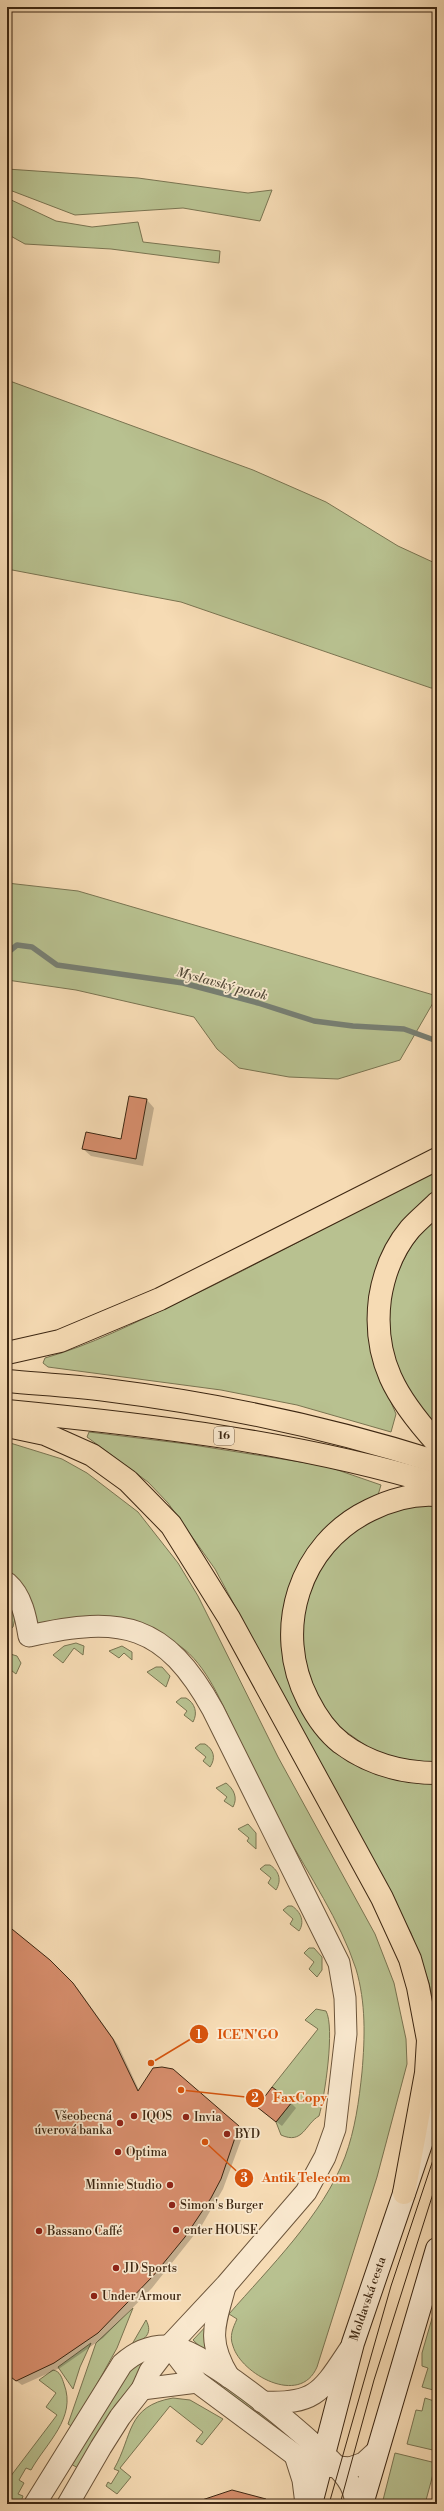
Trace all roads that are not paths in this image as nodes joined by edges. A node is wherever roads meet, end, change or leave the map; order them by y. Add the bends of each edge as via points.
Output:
1 (437, 1159) edge
2 (437, 1203) edge
3 (7, 1353) edge
4 (7, 1381) edge
5 (7, 1411) edge
6 (7, 1426) edge
7 (437, 1443) edge
8 (437, 1462) edge
9 (437, 1484) edge
10 (437, 1495) edge
11 (7, 1583) edge
12 (437, 1773) edge
13 (437, 2097) edge
14 (404, 2193) junction
15 (437, 2249) edge
16 (437, 2278) edge
17 (226, 2285) junction
18 (353, 2343) junction
19 (169, 2346) junction
20 (402, 2361) junction
21 (230, 2377) junction
22 (198, 2382) junction
23 (142, 2389) junction
24 (262, 2402) junction
25 (377, 2451) junction
26 (295, 2455) junction
27 (328, 2462) junction
28 (35, 2504) edge
29 (68, 2504) edge
30 (306, 2504) edge
31 (310, 2504) edge
32 (356, 2504) edge
33 (362, 2504) edge

1 - 3 highway via 160,1299 60,1341
2 - 7 highway via 411,1228 389,1265 382,1285 378,1334 395,1387 414,1416
4 - 8 highway, 16 via 108,1390 214,1407 357,1439
5 - 9 highway, 16 via 138,1424 232,1438 335,1458
6 - 14 highway via 45,1434 92,1455 128,1481 171,1525 229,1618 382,1898 410,1959 428,2040 426,2073
10 - 12 highway via 411,1495 391,1500 364,1513 331,1537 318,1553 301,1586 292,1617 291,1632 294,1665 303,1691 323,1725 340,1742 371,1762 410,1772
11 - 17 street via 20,1602 29,1636 62,1628 124,1627 149,1637 178,1658 196,1680 213,1710 339,1963 345,1998 346,2034 342,2080 331,2143 306,2192
13 - 14 street, Moldavská cesta
14 - 18 street, Moldavská cesta
15 - 20 street
16 - 20 street
17 - 19 street
17 - 21 street via 214,2338 217,2357
18 - 24 street via 319,2391 302,2401
18 - 27 street, Moldavská cesta
19 - 21 street via 199,2358
19 - 22 street
19 - 23 street via 150,2371
19 - 28 street via 145,2349 122,2364
20 - 25 street
21 - 24 street
22 - 23 street
22 - 26 street
23 - 29 street via 120,2416
24 - 27 street via 304,2434
25 - 27 street via 360,2465 350,2468
25 - 33 street
26 - 27 street
26 - 30 street via 303,2480
27 - 31 street, Moldavská cesta
27 - 32 street via 350,2484

